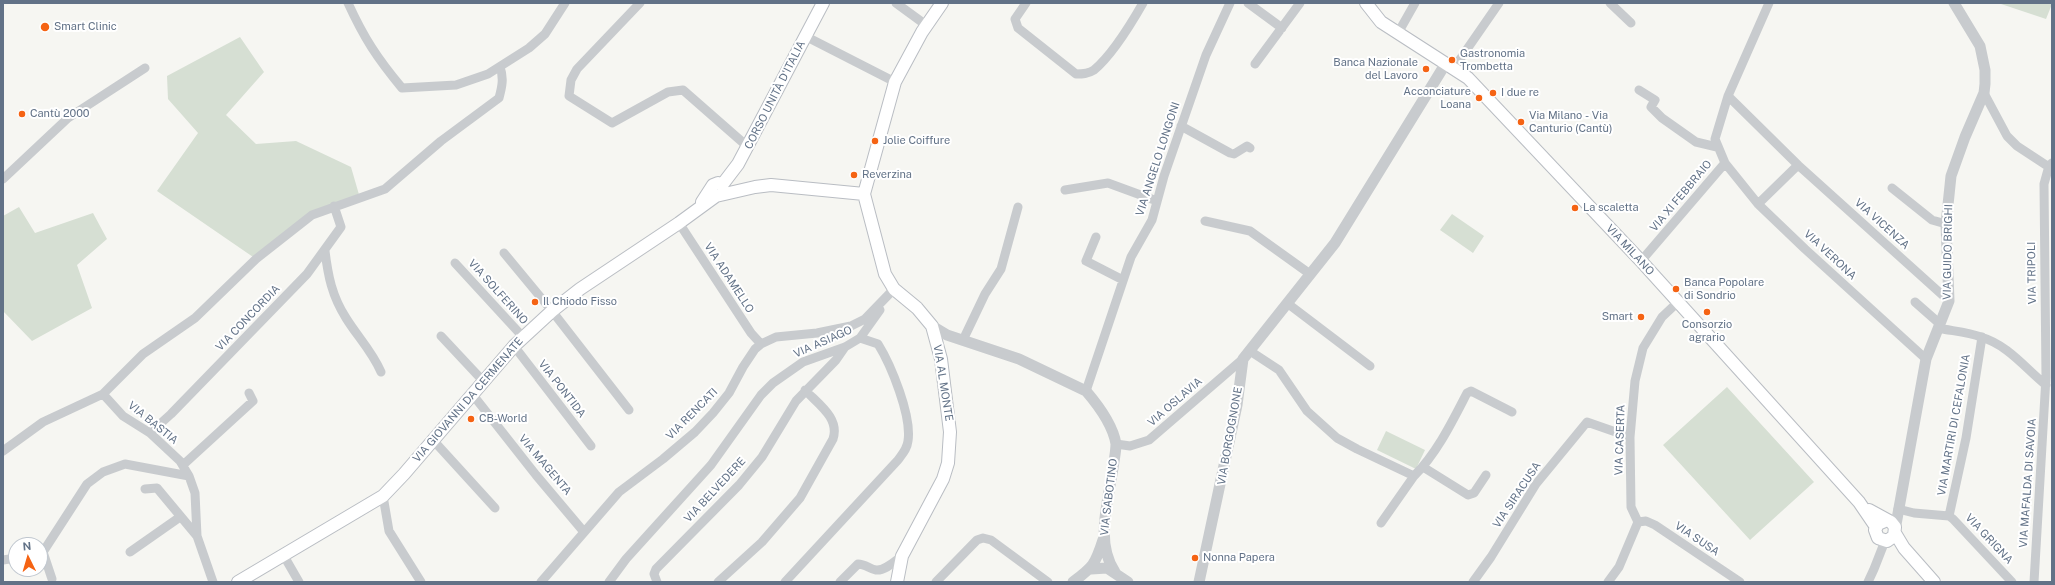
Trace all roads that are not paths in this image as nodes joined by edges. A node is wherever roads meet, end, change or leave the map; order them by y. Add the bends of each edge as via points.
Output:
1 (348, 3) edge
2 (565, 3) edge
3 (640, 3) edge
4 (823, 3) edge
5 (896, 3) edge
6 (942, 3) edge
7 (1026, 3) edge
8 (1143, 3) edge
9 (1230, 3) edge
10 (1248, 3) edge
11 (1300, 3) edge
12 (1366, 3) edge
13 (1415, 3) edge
14 (1499, 3) edge
15 (1610, 3) edge
16 (1769, 3) edge
17 (1954, 3) edge
18 (1631, 23) dead end
19 (926, 25) junction
20 (1282, 28) junction
21 (1398, 33) junction
22 (805, 36) junction
23 (1255, 64) dead end
24 (1450, 66) junction
25 (500, 67) junction
26 (145, 68) dead end
27 (895, 82) junction
28 (1639, 90) dead end
29 (1984, 93) junction
30 (1728, 96) junction
31 (1181, 126) junction
32 (1717, 147) junction
33 (748, 148) junction
34 (1250, 148) dead end
35 (1724, 163) junction
36 (1798, 165) junction
37 (2051, 166) edge
38 (3, 179) edge
39 (1892, 188) dead end
40 (1065, 190) dead end
41 (718, 191) junction
42 (864, 194) junction
43 (1158, 201) junction
44 (1758, 204) junction
45 (334, 206) junction
46 (1018, 207) dead end
47 (1205, 221) dead end
48 (679, 223) junction
49 (1946, 224) junction
50 (1096, 237) dead end
51 (325, 251) junction
52 (504, 253) dead end
53 (1642, 261) junction
54 (455, 263) dead end
55 (1310, 274) junction
56 (1123, 280) junction
57 (891, 293) junction
58 (1949, 301) junction
59 (1678, 302) junction
60 (1915, 302) dead end
61 (1287, 303) junction
62 (552, 311) junction
63 (1939, 326) junction
64 (441, 336) dead end
65 (523, 337) junction
66 (940, 337) junction
67 (1982, 337) junction
68 (860, 338) junction
69 (963, 340) junction
70 (761, 344) junction
71 (514, 346) junction
72 (846, 347) junction
73 (1246, 355) junction
74 (1926, 359) junction
75 (1370, 366) dead end
76 (381, 372) dead end
77 (484, 382) junction
78 (2046, 385) junction
79 (805, 390) junction
80 (1086, 391) junction
81 (249, 393) dead end
82 (103, 394) junction
83 (473, 395) junction
84 (629, 410) dead end
85 (1512, 412) dead end
86 (150, 433) junction
87 (1630, 437) junction
88 (433, 440) junction
89 (1116, 444) junction
90 (591, 446) dead end
91 (3, 451) edge
92 (183, 465) junction
93 (1423, 467) junction
94 (1486, 475) dead end
95 (189, 476) junction
96 (1414, 476) junction
97 (145, 489) dead end
98 (383, 496) junction
99 (495, 508) dead end
100 (1898, 509) junction
101 (1949, 516) junction
102 (180, 517) junction
103 (1638, 522) junction
104 (1381, 523) dead end
105 (1886, 531) junction
106 (584, 532) junction
107 (197, 536) junction
108 (1104, 537) junction
109 (48, 542) edge
110 (130, 552) dead end
111 (284, 556) junction
112 (902, 556) junction
113 (1091, 569) junction
114 (48, 570) edge
115 (1115, 572) junction
116 (52, 579) dead end
117 (213, 582) edge
118 (238, 582) edge
119 (298, 582) edge
120 (421, 582) edge
121 (541, 582) edge
122 (609, 582) edge
123 (657, 582) edge
124 (718, 582) edge
125 (785, 582) edge
126 (840, 582) edge
127 (897, 582) edge
128 (936, 582) edge
129 (1048, 582) edge
130 (1073, 582) edge
131 (1128, 582) edge
132 (1199, 582) edge
133 (1473, 582) edge
134 (1608, 582) edge
135 (1740, 582) edge
136 (1868, 582) edge
137 (1934, 582) edge
138 (2012, 582) edge
139 (2034, 582) edge

1 - 25 street via 364,39 402,88 456,85
2 - 25 street via 544,34 529,48
3 - 33 street via 577,69 570,80 569,96 612,123 668,92 683,90
4 - 22 main road, CORSO UNITÀ D'ITALIA
5 - 19 street
6 - 19 main road
7 - 8 street via 1015,19 1018,28 1076,74 1084,74 1093,70 1114,47
9 - 31 street, VIA ANGELO LONGONI via 1206,55
10 - 20 street
11 - 20 street
12 - 21 main road, VIA MILANO via 1381,22
13 - 21 street
14 - 24 street
15 - 18 street
16 - 30 street, VIA XI FEBBRAIO
17 - 29 street, VIA GUIDO BRIGHI via 1980,46 1985,70
19 - 27 main road
20 - 23 street
21 - 24 main road, VIA MILANO
22 - 27 street
22 - 33 main road, CORSO UNITÀ D'ITALIA
24 - 53 main road, VIA MILANO via 1468,78
24 - 55 street, VIA BORGOGNONE via 1335,243
25 - 45 street via 502,84 499,98 441,141 385,189
26 - 38 street via 68,118
27 - 42 main road
28 - 32 street via 1655,100 1651,107 1662,118 1696,142
29 - 37 street via 2007,136 2017,146
29 - 49 street, VIA GUIDO BRIGHI via 1951,176
30 - 32 street, VIA XI FEBBRAIO via 1714,139
30 - 36 street
31 - 34 street via 1230,153 1234,154 1247,146
31 - 43 street, VIA ANGELO LONGONI
32 - 35 street, VIA XI FEBBRAIO
33 - 41 main road, CORSO UNITÀ D'ITALIA
35 - 44 street, VIA VERONA
35 - 53 street, VIA XI FEBBRAIO
36 - 44 street
36 - 58 street, VIA VICENZA
37 - 78 street, VIA TRIPOLI via 2044,184
39 - 49 street via 1932,220
40 - 43 street via 1108,182
41 - 42 main road, VIA GIOVANNI DA CERMENATE via 771,185 803,186
41 - 48 main road, VIA GIOVANNI DA CERMENATE
42 - 57 main road, VIA AL MONTE
43 - 56 street, VIA ANGELO LONGONI via 1152,220 1131,257
44 - 74 street, VIA VERONA
45 - 51 street, VIA CONCORDIA via 341,227
45 - 82 street via 312,215 256,259 195,318 144,354
46 - 69 street via 1001,269
47 - 55 street via 1250,231
48 - 62 main road, VIA GIOVANNI DA CERMENATE via 580,289
48 - 70 street, VIA ADAMELLO via 751,333
49 - 58 street, VIA GUIDO BRIGHI
50 - 56 street via 1086,261
51 - 76 street via 329,281 335,296
51 - 86 street, VIA CONCORDIA via 289,294
52 - 62 street
53 - 59 main road, VIA MILANO
54 - 65 street, VIA SOLFERINO
55 - 61 street, VIA BORGOGNONE
56 - 80 street, VIA ANGELO LONGONI
57 - 66 main road, VIA AL MONTE via 916,308
57 - 68 street
57 - 70 street, VIA RENCATI via 865,319 851,326 776,337
58 - 63 street, VIA GUIDO BRIGHI
59 - 87 street, VIA CASERTA via 1662,317 1643,348 1635,382
59 - 105 main road, VIA MILANO
60 - 63 street
61 - 73 street, VIA BORGOGNONE
61 - 75 street
62 - 65 main road, VIA GIOVANNI DA CERMENATE
62 - 84 street
63 - 67 street
63 - 74 street, VIA GUIDO BRIGHI
64 - 77 street
65 - 71 main road, VIA GIOVANNI DA CERMENATE
66 - 69 street
66 - 112 main road, VIA AL MONTE via 950,432 948,462 943,479
67 - 78 street via 2010,352
67 - 101 street, VIA MARTIRI DI CEFALONIA via 1966,438
68 - 72 street, VIA ASIAGO
68 - 125 street, VIA ASIAGO via 878,344 888,361 906,420 906,449
69 - 80 street via 1019,359
70 - 106 street, VIA RENCATI via 743,367 730,393 708,418 663,459 619,492
71 - 77 main road, VIA GIOVANNI DA CERMENATE
71 - 90 street, VIA PONTIDA
72 - 79 street, VIA BELVEDERE
72 - 122 street, VIA ASIAGO via 803,362 761,395 711,465 626,559
73 - 89 street, VIA OSLAVIA via 1149,440 1130,446
73 - 96 street via 1279,370 1307,411 1337,438
73 - 132 street, VIA BORGOGNONE
74 - 100 street, VIA GUIDO BRIGHI
77 - 83 main road, VIA GIOVANNI DA CERMENATE
78 - 139 street, VIA MAFALDA DI SAVOIA
79 - 123 street, VIA BELVEDERE via 762,456 739,485 656,569 654,574
79 - 124 street via 832,419 836,431 833,439 800,498 762,542
80 - 89 street via 1110,428
81 - 92 street via 253,401
82 - 86 street, VIA BASTIA via 123,416
82 - 91 street via 43,422
83 - 88 main road, VIA GIOVANNI DA CERMENATE
83 - 106 street, VIA MAGENTA
85 - 93 street via 1478,393 1472,391 1467,394
86 - 92 street, VIA BASTIA
87 - 103 street, VIA CASERTA via 1631,507
87 - 133 street, VIA SIRACUSA via 1587,422 1536,484
88 - 98 main road, VIA GIOVANNI DA CERMENATE
88 - 99 street
89 - 108 street, VIA SABOTINO
92 - 95 street, VIA BASTIA
93 - 94 street via 1468,495 1474,493
93 - 96 street
95 - 107 street, VIA BASTIA via 195,493
95 - 109 street via 125,464 103,472 87,484
96 - 104 street
97 - 102 street via 157,488
98 - 111 main road, VIA GIOVANNI DA CERMENATE
98 - 120 street via 389,531
100 - 101 street, VIA GRIGNA
100 - 105 street, VIA GUIDO BRIGHI
101 - 138 street, VIA GRIGNA
102 - 107 street
102 - 110 street
103 - 134 street via 1618,567
103 - 135 street, VIA SUSA via 1646,521 1655,525
105 - 136 street via 1878,562
105 - 137 main road, VIA MILANO
106 - 121 street, VIA RENCATI
107 - 117 street, VIA BASTIA
108 - 113 street
108 - 115 street, VIA SABOTINO via 1106,554
111 - 118 main road, VIA GIOVANNI DA CERMENATE
111 - 119 street
112 - 126 street via 876,570 866,564 858,564
112 - 127 main road, VIA AL MONTE
113 - 115 street, VIA SABOTINO via 1102,568
113 - 130 street
114 - 116 street
115 - 131 street, VIA SABOTINO
128 - 129 street via 977,540 984,538 991,540

